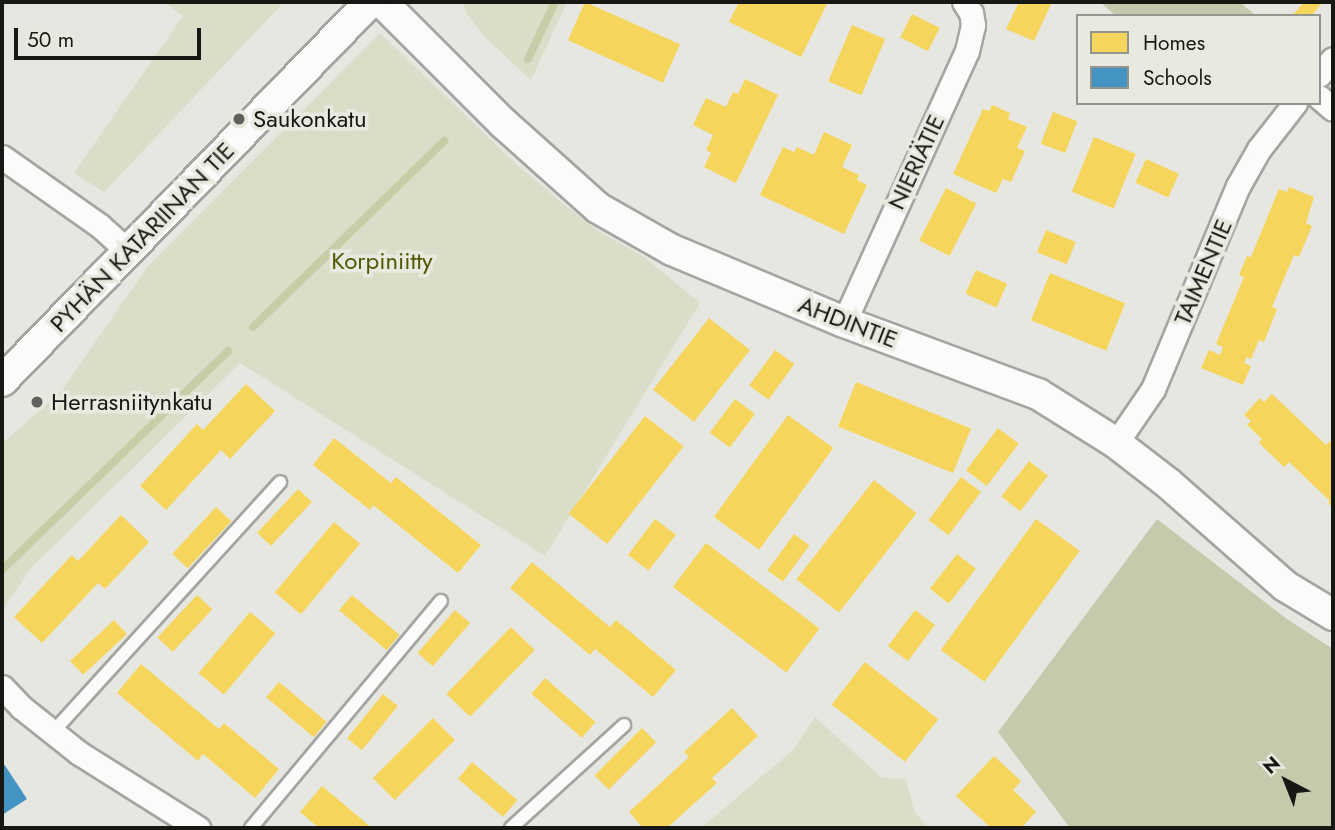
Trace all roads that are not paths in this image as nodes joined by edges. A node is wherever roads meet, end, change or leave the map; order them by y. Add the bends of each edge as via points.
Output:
1 (370, 2) edge
2 (382, 2) edge
3 (964, 2) edge
4 (1333, 59) edge
5 (1321, 73) edge
6 (1293, 105) edge
7 (2, 157) edge
8 (129, 252) junction
9 (844, 322) junction
10 (2, 381) edge
11 (1116, 443) junction
12 (280, 482) dead end
13 (441, 601) dead end
14 (1333, 615) edge
15 (2, 687) edge
16 (624, 725) dead end
17 (52, 733) junction
18 (198, 828) edge
19 (251, 828) edge
20 (511, 828) edge

1 - 8 street, PYHÄN KATARIINAN TIE
2 - 9 street, AHDINTIE via 503,123 598,208 672,250
3 - 9 street, NIERIÄTIE via 973,25 967,51
4 - 5 street
6 - 11 street, TAIMENTIE via 1265,140 1238,186 1153,389
7 - 8 street
8 - 10 street, PYHÄN KATARIINAN TIE
9 - 11 street, AHDINTIE via 1038,394
11 - 14 street, AHDINTIE via 1284,586
12 - 17 lane
13 - 19 lane
15 - 17 street
16 - 20 lane
17 - 18 street

